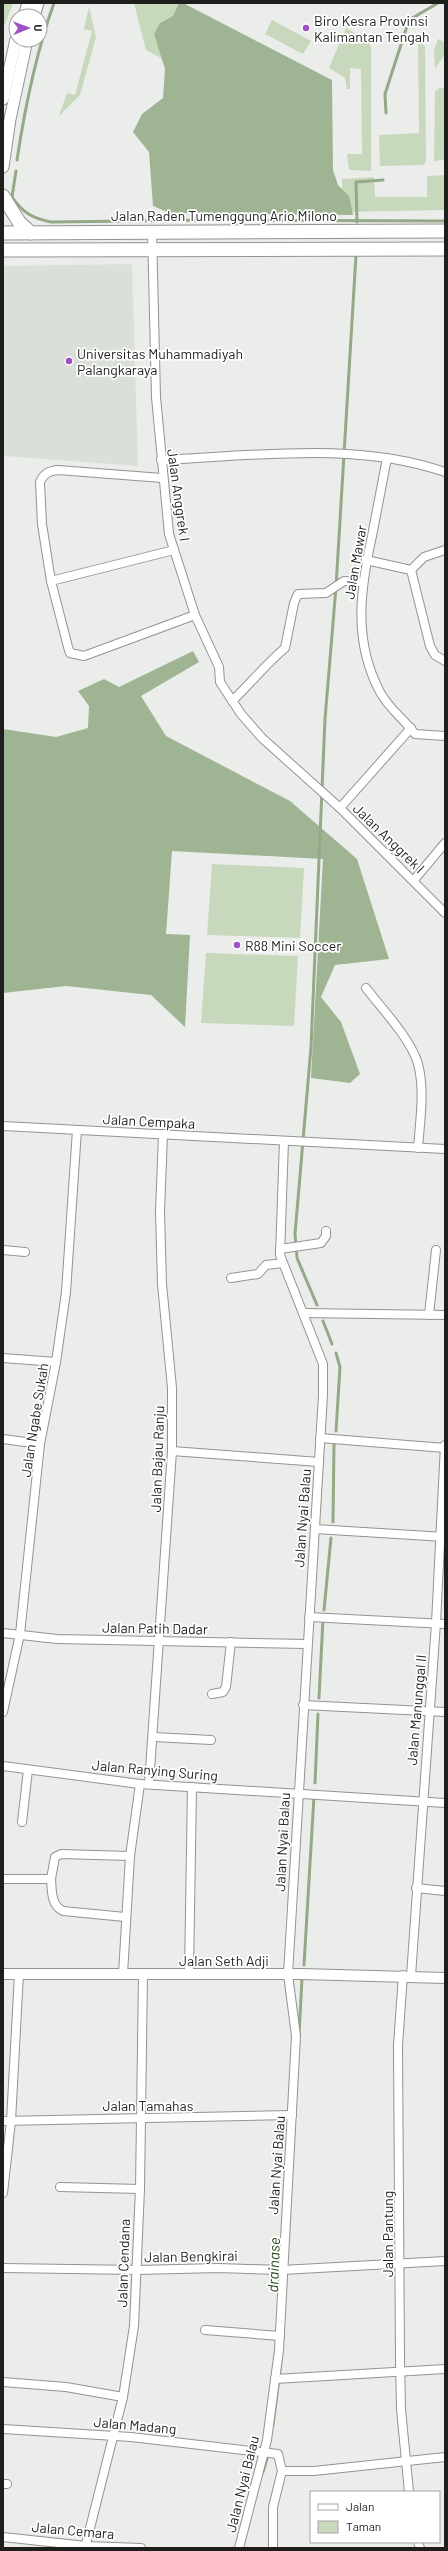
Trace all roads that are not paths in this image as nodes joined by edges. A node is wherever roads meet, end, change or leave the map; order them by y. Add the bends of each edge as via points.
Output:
1 (14, 48) edge
2 (25, 48) edge
3 (3, 98) edge
4 (3, 167) edge
5 (3, 196) edge
6 (152, 231) junction
7 (445, 231) edge
8 (3, 233) edge
9 (31, 233) junction
10 (445, 249) edge
11 (3, 250) edge
12 (151, 250) junction
13 (387, 458) junction
14 (161, 460) junction
15 (445, 472) edge
16 (162, 478) junction
17 (174, 550) junction
18 (445, 550) edge
19 (366, 560) junction
20 (411, 570) junction
21 (51, 581) junction
22 (362, 582) junction
23 (194, 614) junction
24 (445, 661) edge
25 (232, 701) junction
26 (410, 728) junction
27 (445, 736) edge
28 (340, 808) junction
29 (445, 843) edge
30 (414, 880) junction
31 (445, 912) edge
32 (366, 988) dead end
33 (3, 1126) edge
34 (77, 1130) junction
35 (163, 1134) junction
36 (284, 1141) junction
37 (418, 1148) junction
38 (445, 1149) edge
39 (326, 1231) dead end
40 (287, 1249) junction
41 (3, 1250) edge
42 (436, 1250) dead end
43 (25, 1252) dead end
44 (283, 1264) junction
45 (231, 1278) dead end
46 (309, 1313) junction
47 (429, 1315) junction
48 (445, 1316) edge
49 (3, 1358) edge
50 (56, 1362) junction
51 (3, 1439) edge
52 (327, 1439) junction
53 (40, 1444) junction
54 (445, 1447) edge
55 (172, 1451) junction
56 (319, 1462) junction
57 (322, 1529) junction
58 (442, 1537) edge
59 (315, 1617) junction
60 (436, 1623) junction
61 (445, 1624) edge
62 (3, 1634) edge
63 (20, 1634) junction
64 (159, 1640) junction
65 (231, 1642) junction
66 (307, 1644) junction
67 (212, 1694) dead end
68 (310, 1706) junction
69 (429, 1711) junction
70 (3, 1712) edge
71 (445, 1712) edge
72 (154, 1737) junction
73 (211, 1740) dead end
74 (3, 1766) edge
75 (28, 1770) junction
76 (140, 1784) junction
77 (149, 1784) junction
78 (192, 1787) junction
79 (305, 1794) junction
80 (422, 1802) junction
81 (445, 1803) edge
82 (22, 1822) dead end
83 (130, 1856) junction
84 (3, 1879) edge
85 (51, 1879) junction
86 (416, 1888) junction
87 (445, 1891) edge
88 (125, 1917) junction
89 (189, 1973) junction
90 (3, 1974) edge
91 (19, 1974) junction
92 (124, 1974) junction
93 (143, 1974) junction
94 (294, 1974) junction
95 (407, 1976) junction
96 (445, 1978) edge
97 (292, 2115) junction
98 (141, 2117) junction
99 (7, 2121) edge
100 (60, 2187) dead end
101 (140, 2189) junction
102 (3, 2193) edge
103 (445, 2261) edge
104 (400, 2262) junction
105 (3, 2268) edge
106 (138, 2270) junction
107 (283, 2270) junction
108 (205, 2330) dead end
109 (280, 2336) junction
110 (445, 2369) edge
111 (401, 2373) junction
112 (275, 2379) junction
113 (3, 2382) edge
114 (123, 2397) junction
115 (3, 2429) edge
116 (113, 2436) junction
117 (266, 2451) junction
118 (445, 2457) edge
119 (405, 2461) junction
120 (282, 2471) junction
121 (409, 2491) edge
122 (3, 2537) edge
123 (86, 2547) edge
124 (141, 2548) edge
125 (239, 2548) edge
126 (274, 2548) edge

1 - 3 main road
2 - 4 main road
5 - 9 highway via 19,222
6 - 7 highway, Jalan Raden Tumenggung Ario Milono
6 - 9 highway, Jalan Raden Tumenggung Ario Milono
6 - 12 street, Jalan Anggrek I
8 - 9 highway, Jalan Raden Tumenggung Ario Milono
10 - 12 highway
11 - 12 highway
12 - 14 street, Jalan Anggrek I
13 - 14 street via 350,453
13 - 15 street
13 - 19 street, Jalan Mawar
14 - 16 street, Jalan Anggrek I
16 - 17 street, Jalan Anggrek I
16 - 21 street via 58,470 50,471 43,476 40,482 42,524
17 - 21 street
17 - 23 street, Jalan Anggrek I
18 - 20 street via 424,557
19 - 20 street
19 - 22 street, Jalan Mawar
20 - 24 street via 430,646 435,655
21 - 23 street via 70,653 77,656 84,656
22 - 25 street via 344,581 326,593 298,594 285,648 269,660 252,682
22 - 26 street, Jalan Mawar via 360,618 367,663 387,703
23 - 25 street, Jalan Anggrek I via 219,667 220,682
25 - 28 street, Jalan Anggrek I via 262,738
26 - 27 street, Jalan Mawar via 415,734
26 - 28 street
28 - 30 street, Jalan Anggrek I
29 - 30 street
30 - 31 street, Jalan Anggrek I
32 - 37 street via 418,1063 421,1108
33 - 34 street, Jalan Cempaka
34 - 35 street, Jalan Cempaka
34 - 50 street, Jalan Ngabe Sukah via 66,1282
35 - 36 street, Jalan Cempaka
35 - 55 street, Jalan Bajau Ranju via 160,1212 162,1284 172,1388
36 - 37 street, Jalan Cempaka
36 - 40 street, Jalan Nyai Balau
37 - 38 street, Jalan Cempaka
39 - 40 street via 321,1243
40 - 44 street, Jalan Nyai Balau
41 - 43 street
42 - 47 street
44 - 45 street via 266,1265 258,1274
44 - 46 street, Jalan Nyai Balau
46 - 47 street
46 - 52 street, Jalan Nyai Balau via 323,1364
47 - 48 street
49 - 50 street
50 - 53 street, Jalan Ngabe Sukah
51 - 53 street
52 - 54 street
52 - 56 street, Jalan Nyai Balau
53 - 63 street, Jalan Ngabe Sukah
54 - 58 street, Jalan Manunggal II
55 - 56 street
55 - 64 street, Jalan Bajau Ranju
56 - 57 street, Jalan Nyai Balau
57 - 58 street
57 - 59 street, Jalan Nyai Balau
58 - 60 street, Jalan Manunggal II
59 - 60 street
59 - 66 street, Jalan Nyai Balau
60 - 61 street
60 - 69 street, Jalan Manunggal II
62 - 63 street, Jalan Patih Dadar
63 - 64 street, Jalan Patih Dadar via 64,1639
63 - 70 street, Jalan Ngabe Sukah
64 - 65 street, Jalan Patih Dadar
64 - 72 street, Jalan Bajau Ranju
65 - 66 street, Jalan Patih Dadar
65 - 67 street via 226,1687 223,1692
66 - 68 street, Jalan Nyai Balau
68 - 69 street
68 - 79 street, Jalan Nyai Balau
69 - 71 street
69 - 80 street, Jalan Manunggal II
72 - 73 street
72 - 77 street, Jalan Bajau Ranju
74 - 75 street, Jalan Ranying Suring
75 - 76 street, Jalan Ranying Suring
75 - 82 street
76 - 77 street, Jalan Ranying Suring
76 - 83 street
77 - 78 street, Jalan Ranying Suring
78 - 79 street, Jalan Ranying Suring
78 - 89 street
79 - 80 street, Jalan Ranying Suring
79 - 94 street, Jalan Nyai Balau
80 - 81 street, Jalan Ranying Suring
80 - 86 street, Jalan Manunggal II
83 - 85 street via 61,1854 55,1857
83 - 88 street
84 - 85 street
85 - 88 street via 53,1902 57,1908 63,1911
86 - 87 street
86 - 95 street, Jalan Manunggal II
88 - 92 street
89 - 93 street, Jalan Seth Adji
89 - 94 street, Jalan Seth Adji
90 - 91 street, Jalan Seth Adji
91 - 92 street, Jalan Seth Adji
91 - 99 street
92 - 93 street, Jalan Seth Adji
93 - 98 street, Jalan Cendana
94 - 95 street, Jalan Seth Adji
94 - 97 street, Jalan Nyai Balau via 296,2036
95 - 96 street, Jalan Seth Adji
95 - 104 street, Jalan Pantung via 398,2045
97 - 98 street, Jalan Tamahas
97 - 107 street, Jalan Nyai Balau
98 - 99 street, Jalan Tamahas
98 - 101 street, Jalan Cendana
99 - 102 street
100 - 101 street
101 - 106 street, Jalan Cendana
103 - 104 street, Jalan Bengkirai
104 - 107 street, Jalan Bengkirai
104 - 111 street, Jalan Pantung
105 - 106 street, Jalan Bengkirai
106 - 107 street, Jalan Bengkirai
106 - 114 street, Jalan Cendana via 134,2326
107 - 109 street, Jalan Nyai Balau
108 - 109 street
109 - 112 street, Jalan Nyai Balau
110 - 111 street
111 - 112 street
111 - 119 street, Jalan Pantung
112 - 117 street, Jalan Nyai Balau
113 - 114 street via 66,2387
114 - 116 street, Jalan Cendana
115 - 116 street, Jalan Madang
116 - 117 street, Jalan Madang
116 - 123 street, Jalan Cendana
117 - 120 street, Jalan Madang via 278,2454
117 - 125 street, Jalan Nyai Balau
118 - 119 street
119 - 120 street via 314,2471
119 - 121 street, Jalan Pantung
120 - 126 street via 273,2506
122 - 123 street, Jalan Cemara
123 - 124 street, Jalan Cemara

